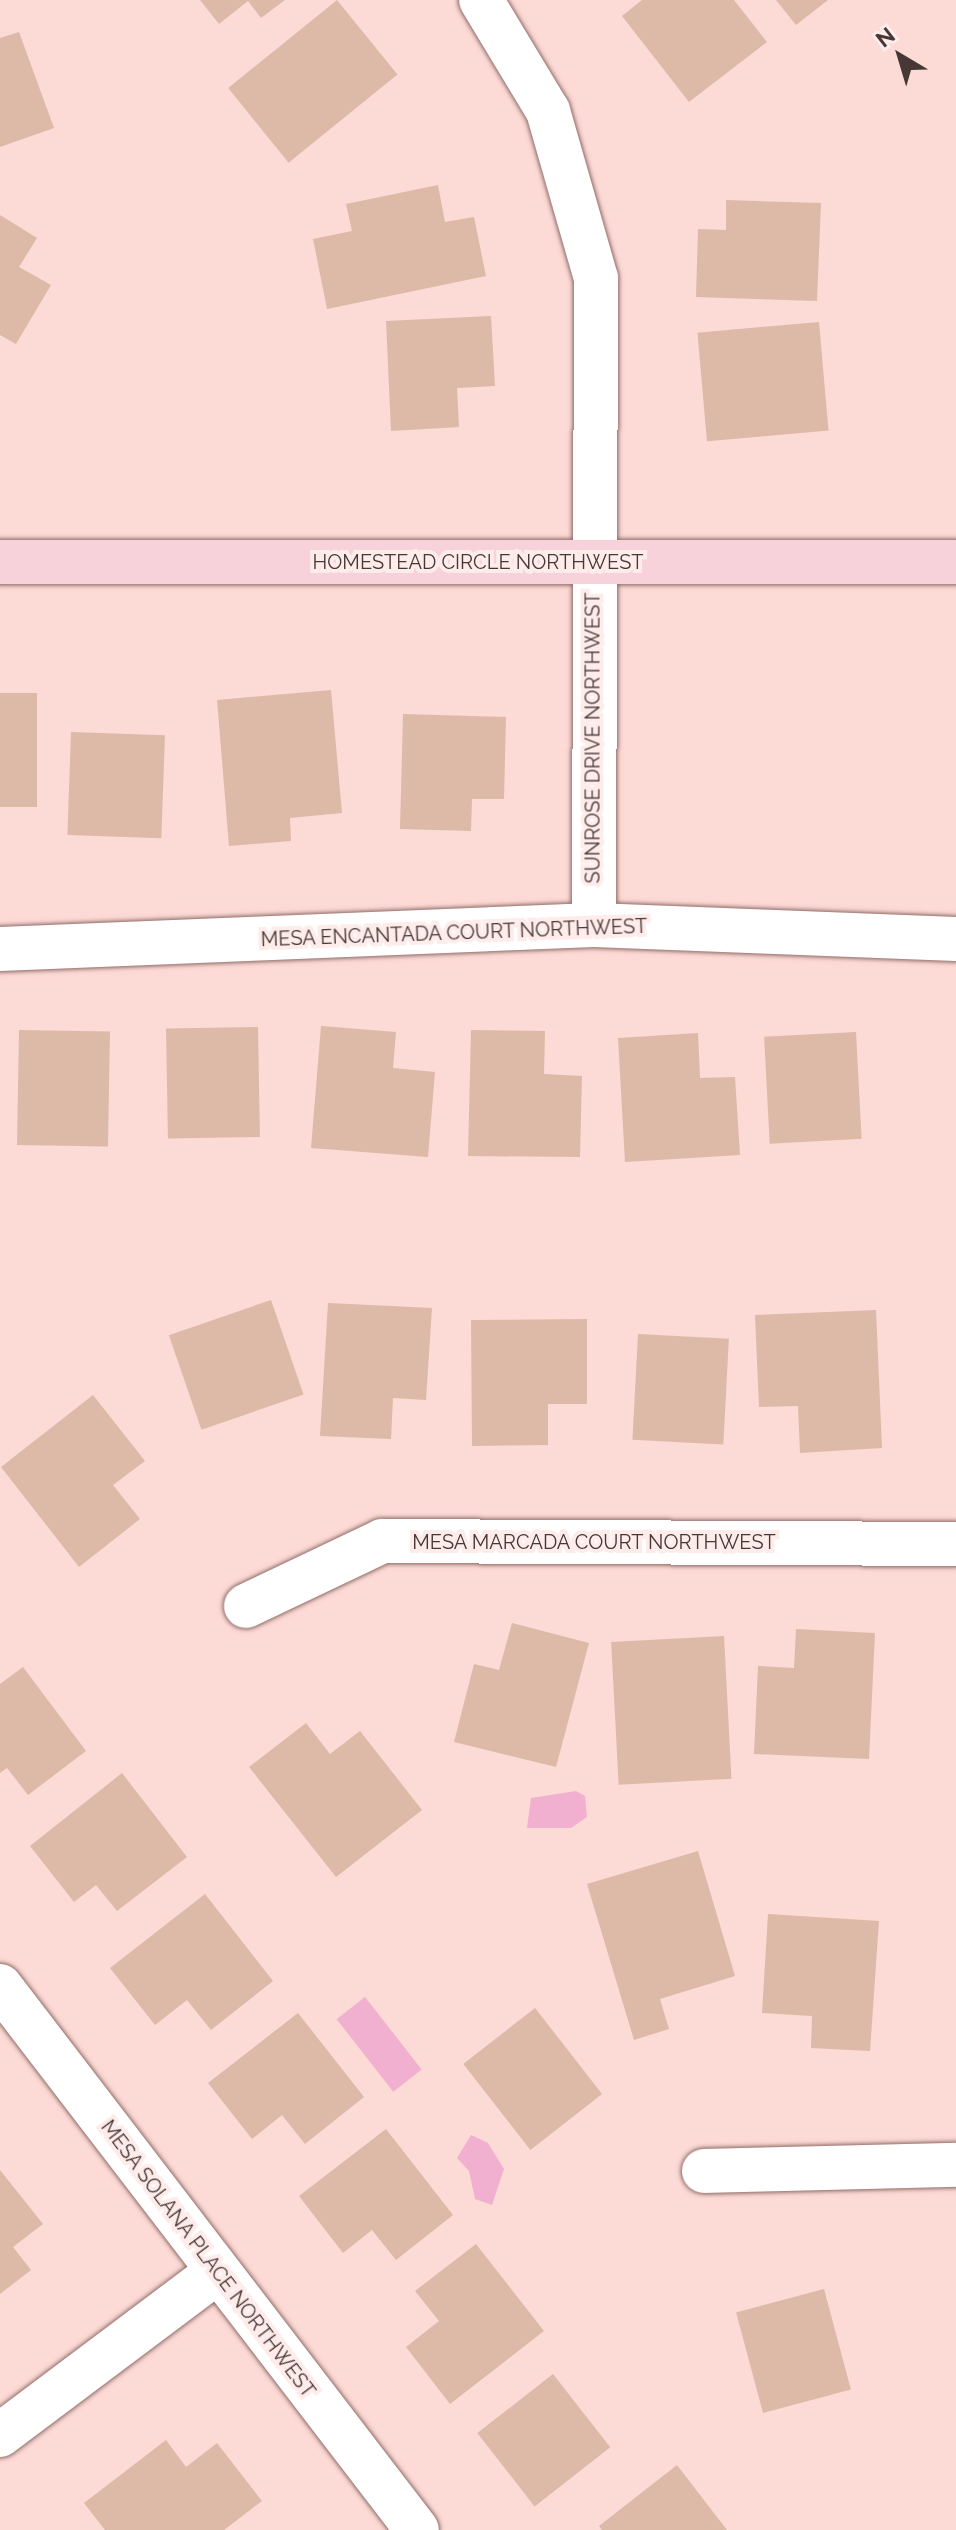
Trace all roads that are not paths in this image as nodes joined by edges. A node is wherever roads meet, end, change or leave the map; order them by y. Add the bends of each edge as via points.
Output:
1 (488, 2) edge
2 (592, 561) junction
3 (0, 562) edge
4 (956, 562) edge
5 (594, 925) junction
6 (956, 939) edge
7 (0, 949) edge
8 (956, 1544) edge
9 (246, 1606) dead end
10 (0, 1986) edge
11 (956, 2165) edge
12 (704, 2171) dead end
13 (216, 2273) junction
14 (0, 2435) edge
15 (417, 2530) edge

1 - 2 street, SUNROSE DRIVE NORTHWEST via 548,111 596,278
2 - 3 street, HOMESTEAD CIRCLE NORTHWEST
2 - 4 street, HOMESTEAD CIRCLE NORTHWEST
2 - 5 street, SUNROSE DRIVE NORTHWEST
5 - 6 street, MESA ENCANTADA COURT NORTHWEST
5 - 7 street, MESA ENCANTADA COURT NORTHWEST
8 - 9 street, MESA MARCADA COURT NORTHWEST via 382,1541
10 - 13 street, MESA SOLANA PLACE NORTHWEST
11 - 12 street
13 - 14 street
13 - 15 street, MESA SOLANA PLACE NORTHWEST

